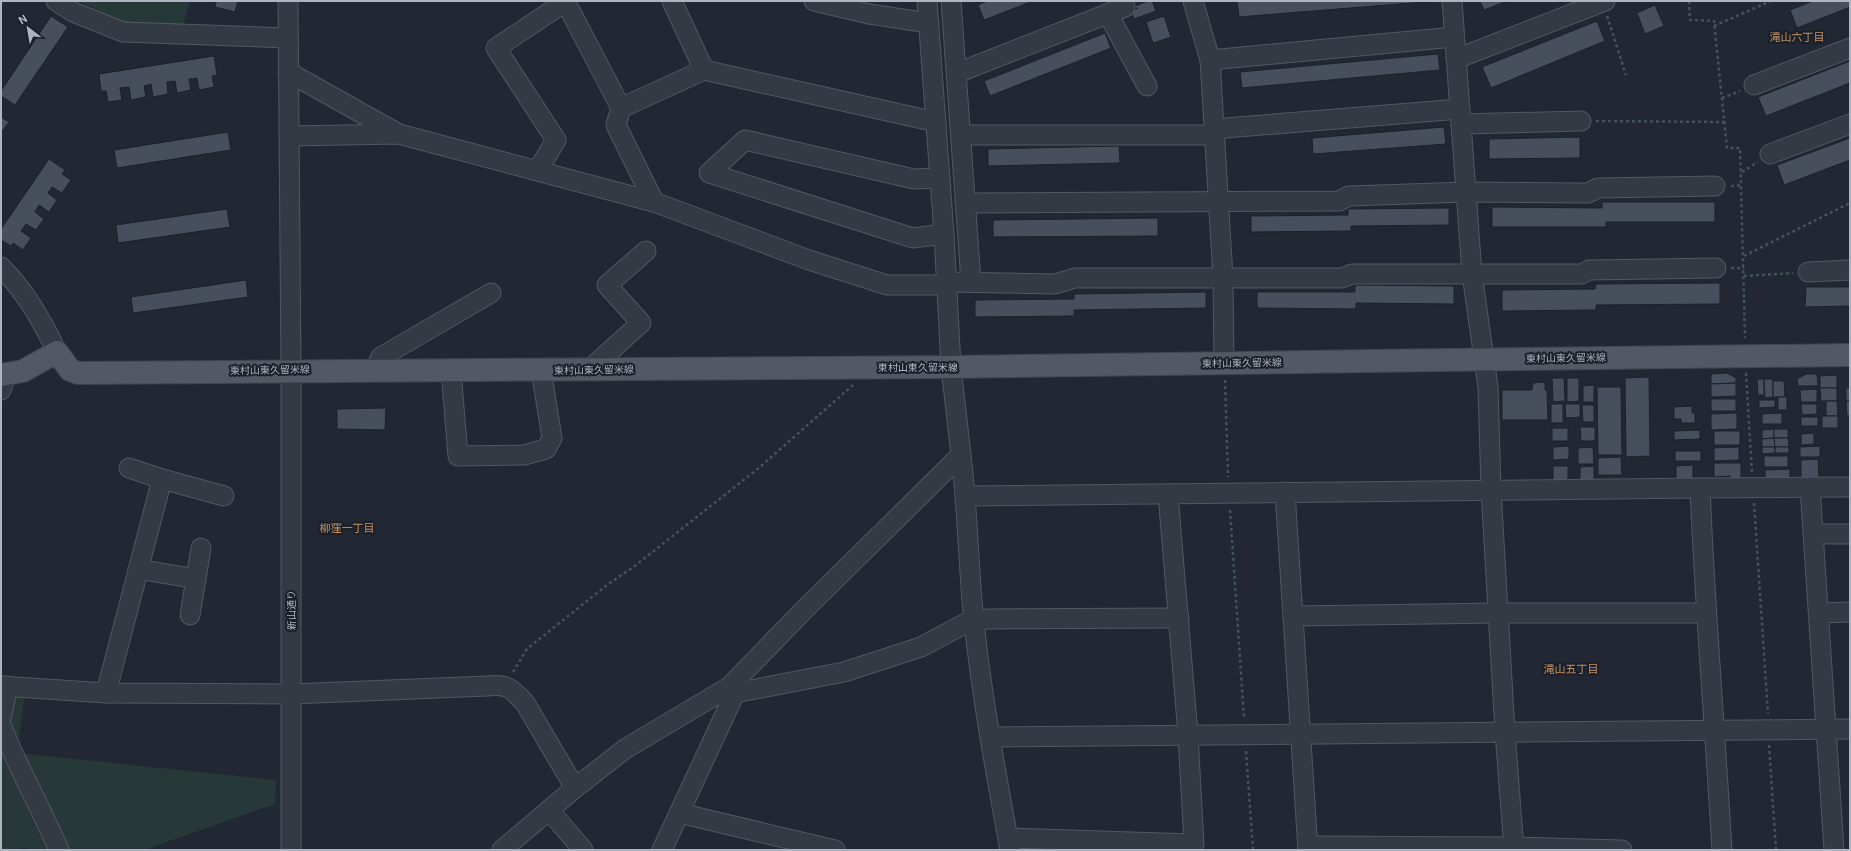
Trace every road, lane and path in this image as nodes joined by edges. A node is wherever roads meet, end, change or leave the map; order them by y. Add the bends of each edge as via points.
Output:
1 (56, 1) edge
2 (288, 1) edge
3 (672, 1) edge
4 (814, 1) edge
5 (946, 1) edge
6 (951, 1) edge
7 (1193, 1) edge
8 (1452, 1) edge
9 (1689, 1) edge
10 (1771, 1) edge
11 (565, 2) edge
12 (1604, 2) edge
13 (928, 10) edge
14 (1714, 26) junction
15 (1454, 37) junction
16 (288, 38) junction
17 (1850, 48) edge
18 (1456, 59) junction
19 (1210, 60) junction
20 (704, 70) junction
21 (288, 72) junction
22 (957, 73) junction
23 (1626, 75) dead end
24 (1754, 85) dead end
25 (1147, 86) dead end
26 (621, 108) junction
27 (1460, 116) junction
28 (1581, 121) joint
29 (936, 122) junction
30 (1724, 122) junction
31 (1850, 124) edge
32 (1213, 132) junction
33 (399, 134) junction
34 (961, 135) junction
35 (290, 136) junction
36 (1770, 154) dead end
37 (538, 170) junction
38 (940, 178) junction
39 (1714, 186) dead end
40 (1466, 192) junction
41 (654, 202) junction
42 (1217, 202) junction
43 (965, 203) junction
44 (1850, 203) edge
45 (944, 234) junction
46 (646, 250) dead end
47 (1744, 256) junction
48 (1, 267) edge
49 (1716, 268) dead end
50 (1850, 270) edge
51 (1808, 272) joint
52 (1472, 274) junction
53 (1744, 276) junction
54 (1223, 278) junction
55 (971, 282) junction
56 (946, 284) junction
57 (491, 293) dead end
58 (57, 352) junction
59 (1850, 355) edge
60 (1745, 356) junction
61 (1485, 360) junction
62 (1224, 363) junction
63 (874, 367) junction
64 (951, 367) junction
65 (291, 370) junction
66 (375, 370) junction
67 (541, 370) junction
68 (590, 370) junction
69 (451, 371) junction
70 (3, 380) edge
71 (961, 455) junction
72 (129, 468) dead end
73 (162, 479) junction
74 (1850, 486) edge
75 (1810, 487) junction
76 (1700, 488) junction
77 (1753, 488) junction
78 (1491, 490) junction
79 (1285, 492) junction
80 (1228, 493) junction
81 (1168, 494) junction
82 (224, 496) dead end
83 (966, 496) junction
84 (1813, 534) junction
85 (1850, 534) edge
86 (201, 548) dead end
87 (138, 569) junction
88 (196, 579) junction
89 (1850, 612) edge
90 (1499, 613) junction
91 (1705, 613) junction
92 (1819, 613) junction
93 (190, 615) dead end
94 (1293, 616) junction
95 (1179, 618) junction
96 (974, 621) junction
97 (502, 684) junction
98 (4, 686) edge
99 (732, 690) junction
100 (106, 693) junction
101 (291, 694) junction
102 (1, 718) edge
103 (1, 725) edge
104 (1826, 729) junction
105 (1850, 729) edge
106 (1715, 730) junction
107 (1768, 730) junction
108 (1505, 732) junction
109 (1245, 734) junction
110 (1301, 734) junction
111 (1188, 735) junction
112 (990, 736) junction
113 (575, 788) junction
114 (549, 810) junction
115 (679, 813) junction
116 (1009, 844) edge
117 (1308, 848) edge
118 (1514, 848) edge
119 (60, 850) edge
120 (291, 850) edge
121 (502, 850) edge
122 (583, 850) edge
123 (662, 850) edge
124 (835, 850) edge
125 (1253, 850) edge
126 (1622, 850) edge
127 (1722, 850) edge
128 (1776, 850) edge
129 (1834, 850) edge

1 - 16 street via 83,17 123,32
2 - 16 street, 新山通り
3 - 20 street
4 - 13 street via 869,14
5 - 13 street
6 - 22 street
7 - 19 street
8 - 15 street
9 - 14 path via 1690,20 1714,21
10 - 14 path
11 - 26 street
11 - 37 street via 496,48 556,140
12 - 18 street
12 - 23 path
13 - 29 street
14 - 30 path
15 - 18 street
15 - 19 street
16 - 21 street, 新山通り
17 - 24 street
18 - 27 street
19 - 32 street
20 - 26 street
20 - 29 street
21 - 33 street
21 - 35 street, 新山通り
22 - 25 street via 1116,11
22 - 34 street
26 - 41 street via 616,125
27 - 28 street
27 - 32 street
27 - 40 street
28 - 30 path
29 - 38 street
30 - 47 path via 1727,148 1740,148
31 - 36 street
32 - 34 street
32 - 42 street
33 - 35 street
33 - 37 street
34 - 43 street
35 - 65 street, 新山通り
37 - 41 street
38 - 45 street
38 - 45 street via 914,179 745,140 709,173 913,238
39 - 40 street via 1598,188 1588,193
40 - 42 street via 1349,196 1339,201
40 - 52 street
41 - 56 street via 809,260 888,285
42 - 43 street
42 - 54 street
43 - 55 street
44 - 47 path
45 - 56 street
46 - 68 street via 607,285 641,323
47 - 53 path
48 - 58 street via 27,296
49 - 52 street via 1589,270 1582,274
50 - 51 street
51 - 53 path
52 - 54 street
52 - 61 street
53 - 60 path
54 - 55 street via 1075,278 1055,284
54 - 62 street
55 - 56 street
56 - 64 street
57 - 66 street via 381,357
58 - 65 main road, 東村山東久留米線 via 70,370 78,373
58 - 70 main road
59 - 60 main road, 東村山東久留米線
60 - 61 main road, 東村山東久留米線
60 - 77 path
61 - 62 main road, 東村山東久留米線
61 - 78 street
62 - 64 main road, 東村山東久留米線
62 - 80 path
63 - 64 main road, 東村山東久留米線
63 - 68 main road, 東村山東久留米線
63 - 97 path via 760,468 527,649 516,669
64 - 71 street
65 - 66 main road, 東村山東久留米線
65 - 101 street, 新山通り
66 - 69 main road, 東村山東久留米線
67 - 68 main road, 東村山東久留米線
67 - 69 main road, 東村山東久留米線
67 - 69 street via 552,438 546,449 524,455 472,456 458,456
71 - 83 street
71 - 99 street via 806,608
72 - 73 street
73 - 82 street
73 - 87 street
74 - 75 street
75 - 77 street
75 - 84 street
76 - 77 street
76 - 78 street
76 - 91 street
77 - 107 path
78 - 79 street
78 - 90 street
79 - 80 street
79 - 94 street
80 - 81 street
80 - 109 path
81 - 83 street
81 - 95 street
83 - 96 street
84 - 85 street
84 - 92 street
86 - 88 street
87 - 88 street
87 - 100 street
88 - 93 street
89 - 92 street
90 - 91 street
90 - 94 street
90 - 108 street
91 - 106 street
92 - 104 street
94 - 110 street
95 - 96 street
95 - 111 street
96 - 99 street via 921,647 844,672
96 - 112 street
97 - 101 street
97 - 113 street via 515,692 525,703
98 - 100 street
98 - 102 street
99 - 113 street via 625,749
99 - 115 street
100 - 101 street
101 - 120 street, 新山通り
103 - 119 street
104 - 105 street
104 - 107 street
104 - 129 street
106 - 107 street
106 - 108 street
106 - 127 street
107 - 128 path
108 - 110 street
108 - 118 street
109 - 110 street
109 - 111 street
109 - 125 path
110 - 117 street
111 - 112 street
111 - 116 street via 1194,844
112 - 116 street
113 - 114 street
114 - 121 street
114 - 122 street
115 - 123 street
115 - 124 street
117 - 118 street
118 - 126 street

